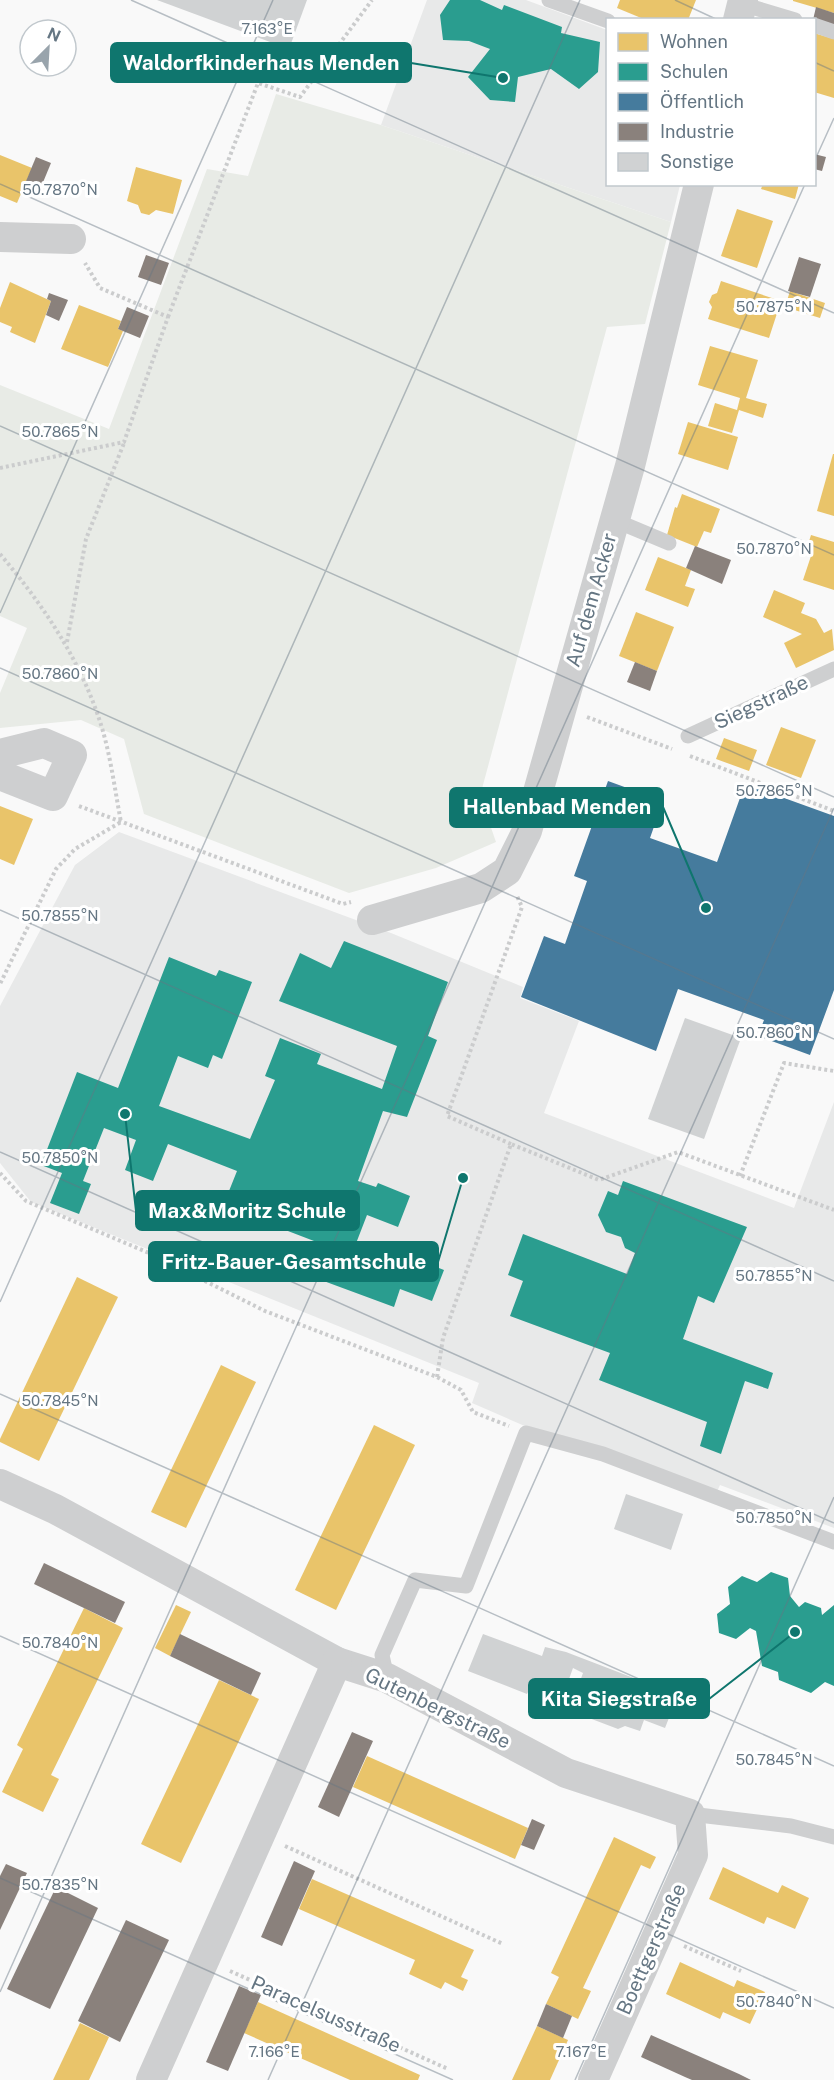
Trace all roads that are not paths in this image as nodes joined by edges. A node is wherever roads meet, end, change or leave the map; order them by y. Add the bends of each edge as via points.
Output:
1 (549, 0) edge
2 (741, 8) edge
3 (786, 18) edge
4 (606, 20) edge
5 (816, 27) edge
6 (834, 32) edge
7 (698, 186) edge
8 (0, 237) edge
9 (71, 239) road end
10 (614, 520) junction
11 (669, 543) dead end
12 (834, 669) edge
13 (688, 736) dead end
14 (0, 754) edge
15 (0, 775) edge
16 (363, 911) road end
17 (0, 1484) edge
18 (834, 1542) edge
19 (337, 1662) junction
20 (387, 1678) junction
21 (690, 1814) junction
22 (834, 1837) edge
23 (151, 2080) edge
24 (593, 2080) edge

1 - 4 lane
2 - 3 lane
5 - 6 lane
7 - 10 street, Auf dem Acker
8 - 9 street
10 - 11 lane
10 - 16 street, Auf dem Acker via 527,831 507,872 481,888
12 - 13 lane, Siegstraße
14 - 15 street via 44,743 72,755 53,796
17 - 19 street, Gutenbergstraße via 55,1509
18 - 20 lane via 603,1454 526,1433 466,1586 416,1580 382,1655
19 - 20 street, Gutenbergstraße
19 - 23 street
20 - 21 street, Gutenbergstraße via 566,1773
21 - 22 lane, Gutenbergstraße via 791,1826
21 - 24 street, Boettgerstraße via 693,1855

